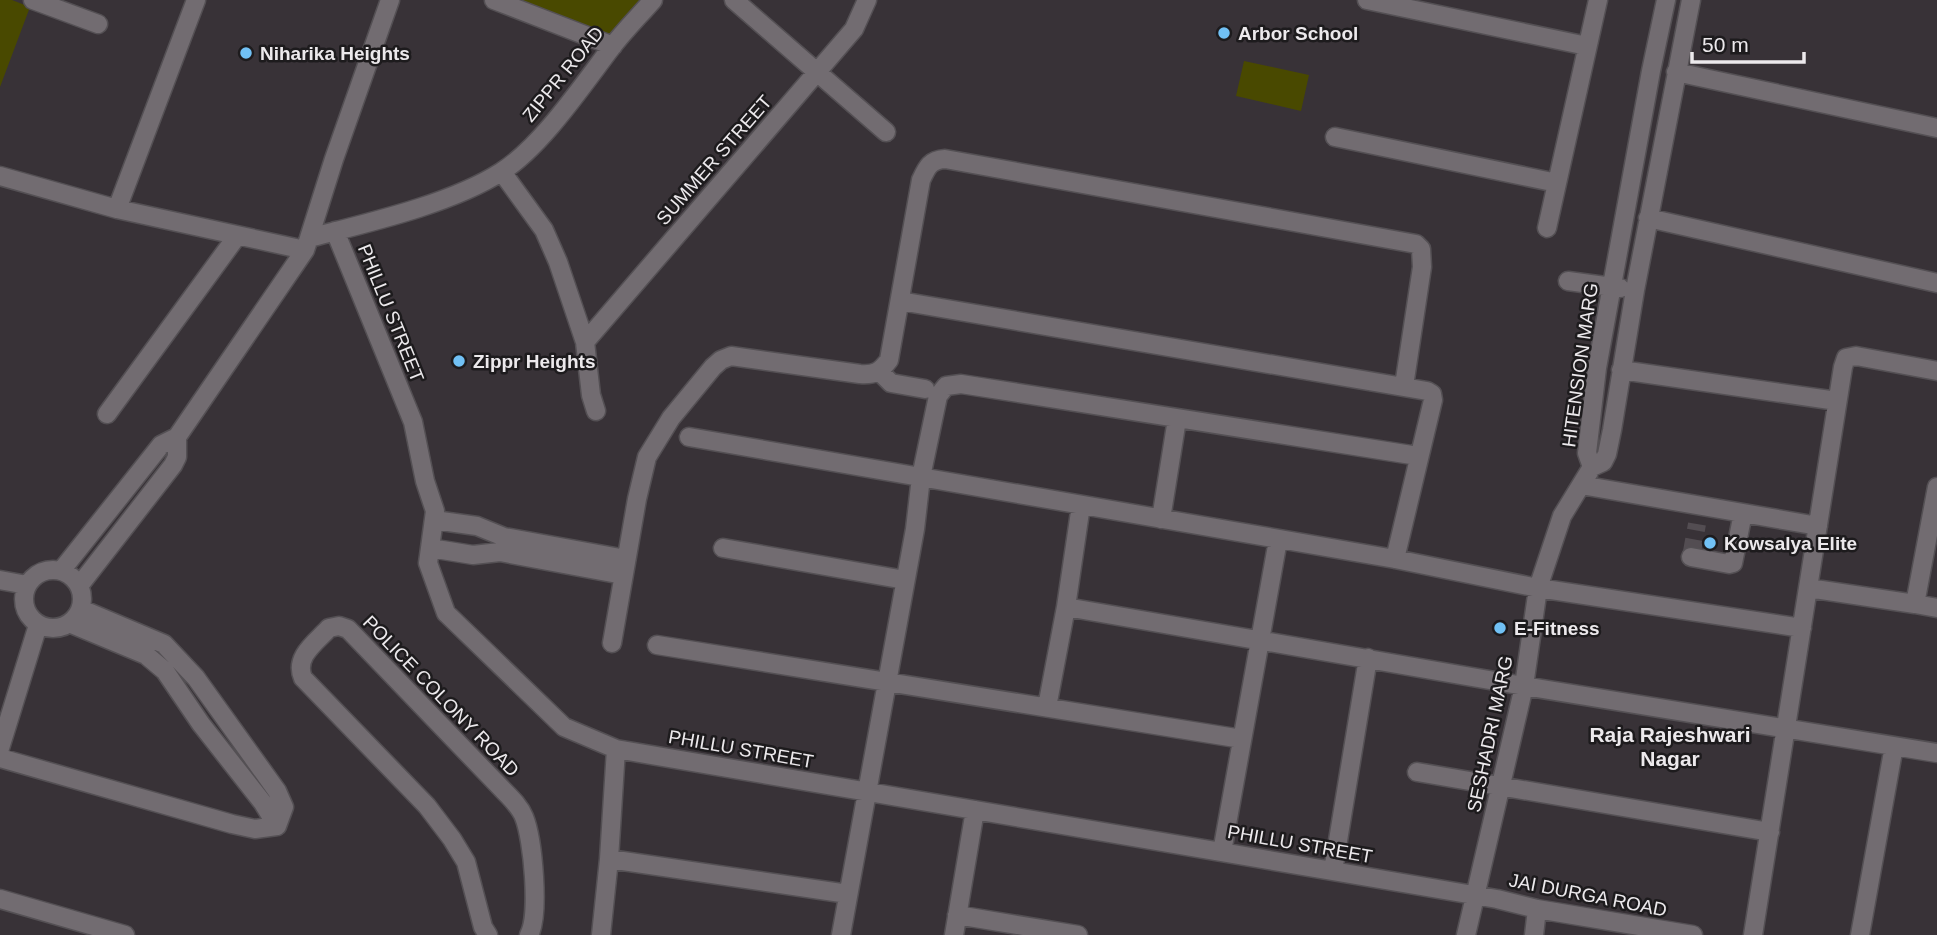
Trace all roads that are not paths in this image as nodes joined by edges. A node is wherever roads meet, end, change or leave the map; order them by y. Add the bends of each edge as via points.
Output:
1 (33, 0) edge
2 (197, 0) edge
3 (390, 0) edge
4 (494, 0) edge
5 (653, 0) edge
6 (734, 0) edge
7 (867, 0) edge
8 (1367, 0) edge
9 (1598, 0) edge
10 (1666, 0) edge
11 (1691, 0) edge
12 (98, 24) dead end
13 (613, 46) junction
14 (1587, 46) junction
15 (817, 72) junction
16 (1676, 72) junction
17 (1937, 128) edge
18 (886, 132) dead end
19 (1335, 137) dead end
20 (502, 172) junction
21 (0, 176) edge
22 (1557, 183) junction
23 (117, 209) junction
24 (1648, 218) junction
25 (1547, 228) dead end
26 (335, 231) junction
27 (237, 236) junction
28 (307, 244) junction
29 (1568, 281) dead end
30 (1937, 284) edge
31 (1611, 287) junction
32 (1635, 290) junction
33 (900, 300) junction
34 (584, 342) junction
35 (1621, 369) junction
36 (1937, 371) edge
37 (880, 372) junction
38 (1404, 386) junction
39 (926, 389) dead end
40 (1837, 401) junction
41 (596, 411) dead end
42 (107, 414) dead end
43 (1177, 419) junction
44 (177, 437) junction
45 (689, 437) dead end
46 (1419, 456) junction
47 (1592, 467) junction
48 (920, 477) junction
49 (1581, 485) junction
50 (1937, 487) edge
51 (1081, 505) junction
52 (1700, 506) junction
53 (1738, 512) junction
54 (1161, 519) junction
55 (434, 520) junction
56 (1697, 524) tunnel mouth
57 (1818, 526) junction
58 (1729, 531) dead end
59 (1278, 540) junction
60 (430, 548) junction
61 (723, 548) dead end
62 (1691, 557) dead end
63 (1395, 559) junction
64 (625, 567) junction
65 (61, 571) junction
66 (0, 580) edge
67 (905, 580) junction
68 (27, 585) junction
69 (79, 586) junction
70 (1538, 588) junction
71 (1808, 588) junction
72 (1916, 604) junction
73 (1066, 607) junction
74 (1937, 608) edge
75 (75, 616) junction
76 (38, 625) junction
77 (1802, 628) junction
78 (1260, 639) junction
79 (612, 643) dead end
80 (657, 645) dead end
81 (1368, 658) junction
82 (178, 659) junction
83 (165, 671) junction
84 (888, 681) junction
85 (1524, 686) junction
86 (1047, 707) junction
87 (1786, 728) junction
88 (1242, 739) junction
89 (1894, 746) junction
90 (0, 748) edge
91 (617, 749) junction
92 (1937, 753) edge
93 (0, 758) edge
94 (1417, 772) dead end
95 (1500, 787) junction
96 (866, 791) junction
97 (975, 810) junction
98 (277, 826) junction
99 (1770, 832) junction
100 (1222, 852) junction
101 (609, 859) junction
102 (1333, 871) junction
103 (848, 894) junction
104 (1475, 895) junction
105 (0, 899) edge
106 (1537, 909) junction
107 (957, 915) junction
108 (1644, 932) edge
109 (125, 935) edge
110 (488, 935) edge
111 (529, 935) edge
112 (601, 935) edge
113 (841, 935) edge
114 (954, 935) edge
115 (1078, 935) edge
116 (1466, 935) edge
117 (1534, 935) edge
118 (1693, 935) edge
119 (1753, 935) edge
120 (1860, 935) edge

1 - 12 street
2 - 23 street
3 - 28 street
4 - 13 street
5 - 13 street, ZIPPR ROAD
6 - 15 street
7 - 15 street, SUMMER STREET via 854,29
8 - 14 street
9 - 14 street
10 - 31 street, HITENSION MARG
11 - 16 street, HITENSION MARG
13 - 20 street, ZIPPR ROAD via 542,134
14 - 22 street
15 - 18 street
15 - 34 street, SUMMER STREET
16 - 17 street
16 - 24 street, HITENSION MARG
19 - 22 street
20 - 26 street, ZIPPR ROAD via 447,198
20 - 34 street via 544,230
21 - 23 street
22 - 25 street
23 - 27 street
24 - 30 street
24 - 32 street, HITENSION MARG
26 - 28 street, ZIPPR ROAD
26 - 55 street, PHILLU STREET via 413,422
27 - 28 street
27 - 42 street
28 - 44 street
29 - 31 street
31 - 32 street
31 - 47 street, HITENSION MARG via 1588,435
32 - 35 street, HITENSION MARG
33 - 37 street via 889,360
33 - 38 street
33 - 38 street via 921,180 929,164 945,159 1416,244 1421,248 1422,267
34 - 41 street
35 - 40 street
35 - 47 street, HITENSION MARG via 1607,454
36 - 40 street via 1846,358
37 - 39 street via 891,383
37 - 64 street via 860,374 731,356 722,360 671,418 647,457
38 - 46 street via 1433,396
40 - 57 street
43 - 46 street
43 - 48 street via 953,384 938,396
43 - 54 street
44 - 65 street via 161,444
44 - 69 street via 173,465
45 - 48 street
46 - 63 street
47 - 49 street, SESHADRI MARG
48 - 51 street
48 - 67 street
49 - 52 street
49 - 70 street, SESHADRI MARG via 1562,516
50 - 72 street
51 - 54 street
51 - 73 street
52 - 53 street
52 - 56 street
53 - 57 street
53 - 58 street
53 - 62 street via 1731,564
54 - 59 street
55 - 60 street, PHILLU STREET
55 - 64 street via 477,526
57 - 71 street
59 - 63 street
59 - 78 street
60 - 64 street
60 - 91 street, PHILLU STREET via 428,563 446,613 564,727
61 - 67 street
63 - 70 street
64 - 79 street
65 - 68 street via 41,572
65 - 69 street
66 - 68 street
67 - 84 street
68 - 76 street via 24,604
69 - 75 street
70 - 77 street
70 - 85 street, SESHADRI MARG
71 - 72 street
71 - 77 street
72 - 74 street
73 - 78 street
73 - 86 street
75 - 76 street via 51,628
75 - 82 street via 164,644
75 - 83 street
76 - 90 street
77 - 87 street
78 - 81 street
78 - 88 street
80 - 84 street
81 - 85 street
81 - 102 street
82 - 83 street
82 - 98 street via 277,791 284,807
83 - 98 street
84 - 86 street
84 - 96 street
85 - 87 street
85 - 95 street, SESHADRI MARG
86 - 88 street
87 - 89 street
87 - 99 street
88 - 100 street
89 - 92 street
89 - 120 street
91 - 96 street, PHILLU STREET
91 - 101 street
93 - 98 street via 232,824 255,829
94 - 95 street
95 - 99 street
95 - 104 street, SESHADRI MARG
96 - 97 street, PHILLU STREET
96 - 103 street
97 - 100 street, PHILLU STREET
97 - 107 street
99 - 119 street
100 - 102 street, PHILLU STREET
101 - 103 street
101 - 112 street
102 - 104 street, PHILLU STREET
103 - 113 street
104 - 106 street, JAI DURGA ROAD
104 - 116 street, SESHADRI MARG
105 - 109 street
106 - 108 street, JAI DURGA ROAD
106 - 117 street
107 - 114 street
107 - 115 street
108 - 118 street, JAI DURGA ROAD
110 - 111 street, POLICE COLONY ROAD via 466,862 452,839 427,806 303,678 301,660 329,628 348,629 523,814 529,832 535,905

